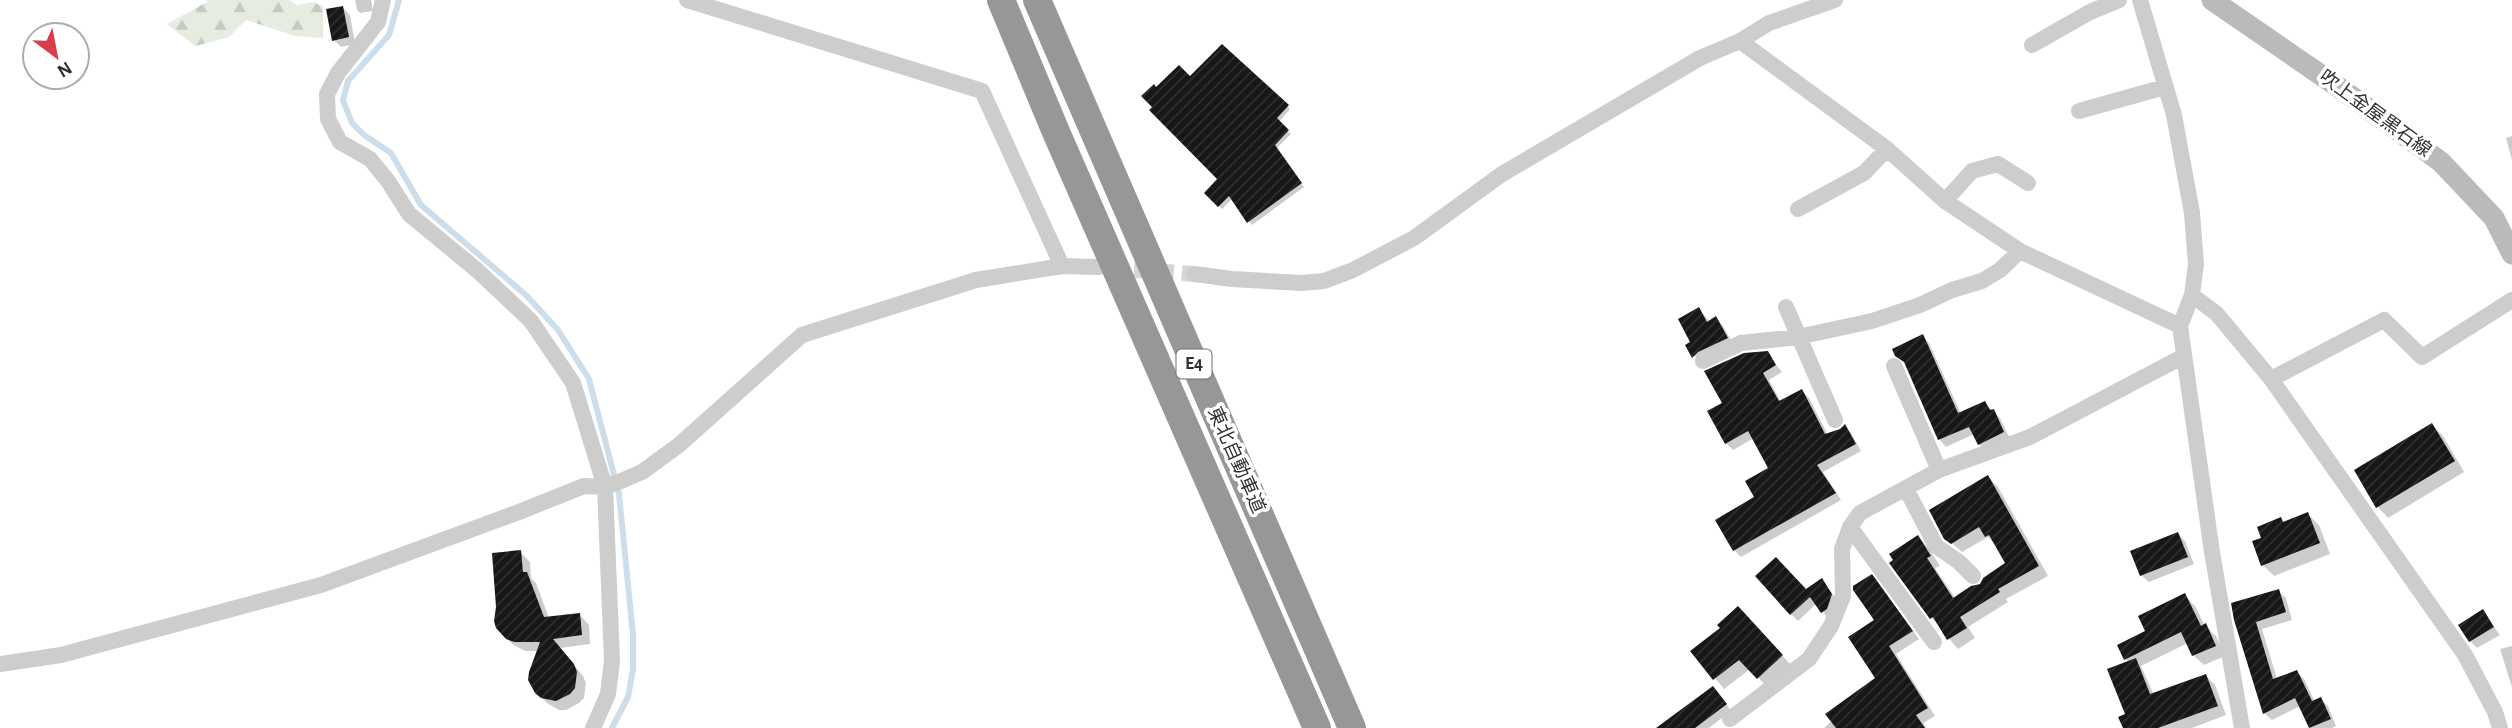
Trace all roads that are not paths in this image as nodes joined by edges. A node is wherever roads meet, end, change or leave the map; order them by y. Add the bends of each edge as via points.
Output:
1 (383, 0) edge
2 (687, 0) edge
3 (1001, 0) edge
4 (1037, 0) edge
5 (1835, 0) edge
6 (2119, 0) edge
7 (2140, 0) edge
8 (2212, 0) edge
9 (1740, 41) junction
10 (2032, 45) dead end
11 (2165, 86) junction
12 (2079, 111) dead end
13 (1887, 149) junction
14 (2028, 183) dead end
15 (1945, 201) junction
16 (1798, 209) dead end
17 (2020, 251) junction
18 (2512, 252) edge
19 (1062, 266) junction
20 (1099, 267) tunnel mouth
21 (1194, 274) tunnel mouth
22 (2192, 296) junction
23 (2512, 300) edge
24 (1786, 307) dead end
25 (2180, 326) junction
26 (1798, 337) junction
27 (2184, 356) junction
28 (1703, 360) dead end
29 (1894, 366) dead end
30 (2270, 379) junction
31 (1835, 420) dead end
32 (1939, 470) junction
33 (612, 484) junction
34 (1906, 489) junction
35 (1850, 527) junction
36 (1973, 576) dead end
37 (1934, 642) dead end
38 (0, 664) edge
39 (1730, 719) dead end
40 (593, 728) edge
41 (1317, 728) edge
42 (1352, 728) edge
43 (2242, 728) edge
44 (2500, 728) edge

1 - 33 street via 377,22 327,94 328,119 340,142 370,159 409,214 531,321 573,383
2 - 19 street via 982,91
3 - 41 highway, 東北自動車道 / E4
4 - 42 highway, 東北自動車道 / E4
5 - 9 street via 1769,23
6 - 10 street
7 - 11 street
8 - 18 main road, 吹上金屋黒石線 via 2441,162 2494,218
9 - 13 street
9 - 21 street via 1700,58 1502,174 1414,238 1353,270 1301,284
11 - 12 street
11 - 22 street via 2192,213 2196,264
13 - 15 street
13 - 16 street via 1864,173
14 - 15 street via 1998,164 1972,171
15 - 17 street
17 - 25 street
17 - 26 street via 1982,281 1872,321
19 - 20 street
19 - 33 street via 976,280 802,335 679,445 642,472
22 - 25 street
22 - 30 street via 2217,314
23 - 30 street via 2423,357 2384,320
24 - 26 street
25 - 27 street
26 - 28 street via 1741,343
26 - 31 street
27 - 32 street via 2030,437
27 - 43 street
29 - 32 street
30 - 44 street via 2465,655
32 - 34 street
33 - 38 street via 584,486 321,585 61,655
33 - 40 street via 612,661 608,694
34 - 35 street via 1860,513
34 - 36 street via 1936,546
35 - 37 street
35 - 39 street via 1842,549 1843,596 1830,626 1809,659

